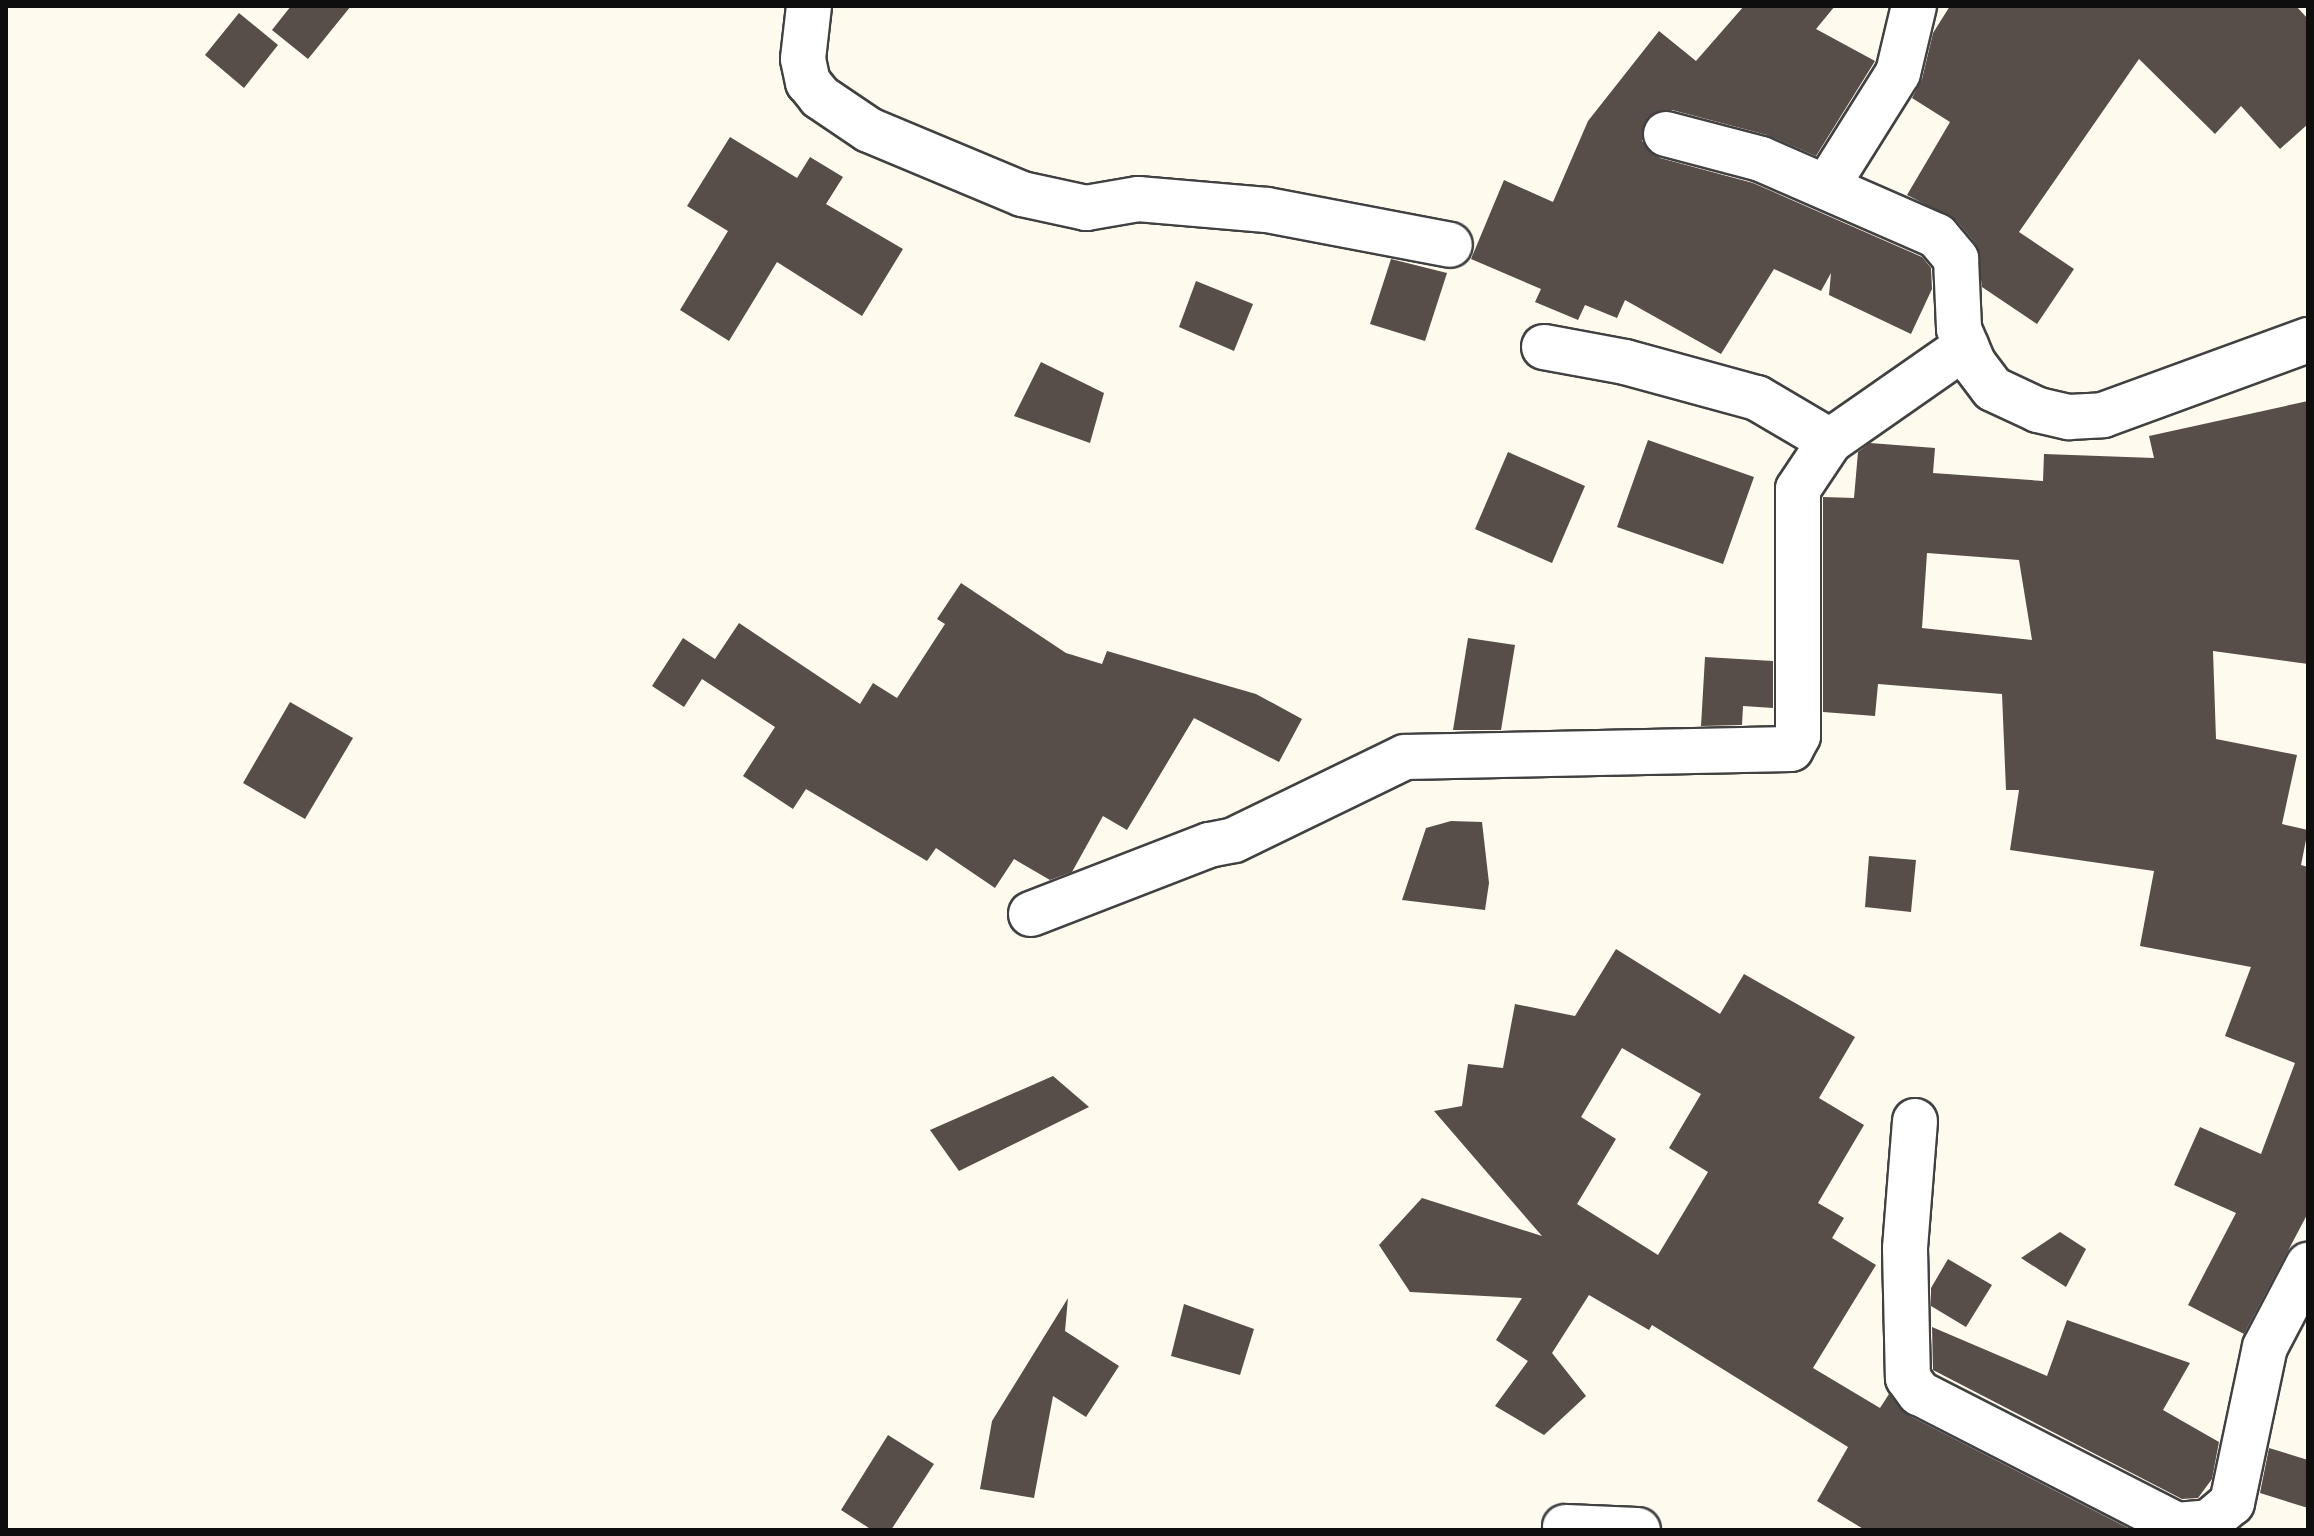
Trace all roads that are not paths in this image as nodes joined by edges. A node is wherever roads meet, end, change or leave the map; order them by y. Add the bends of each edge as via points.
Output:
1 (809, 6) edge
2 (1914, 6) edge
3 (1666, 134) dead end
4 (1827, 186) junction
5 (1450, 245) dead end
6 (2308, 340) edge
7 (1966, 346) junction
8 (1544, 347) dead end
9 (1830, 441) junction
10 (1031, 914) dead end
11 (1915, 1121) dead end
12 (2308, 1265) edge
13 (1565, 1527) dead end
14 (2176, 1528) edge
15 (1638, 1530) edge

1 - 5 street via 803,59 808,82 820,97 869,130 1022,194 1086,208 1138,199 1267,210
2 - 4 street via 1898,73
3 - 4 street via 1761,159
4 - 7 street via 1925,230 1949,247 1956,259 1959,329
6 - 7 street via 2138,406 2069,417 2038,410 1993,389
7 - 9 street
8 - 9 street via 1625,362 1757,398
9 - 10 street via 1798,489 1798,736 1791,749 1405,757 1234,840
11 - 14 street via 1905,1249 1908,1378 1919,1393
12 - 14 street via 2265,1347 2232,1503 2209,1522
13 - 15 street

